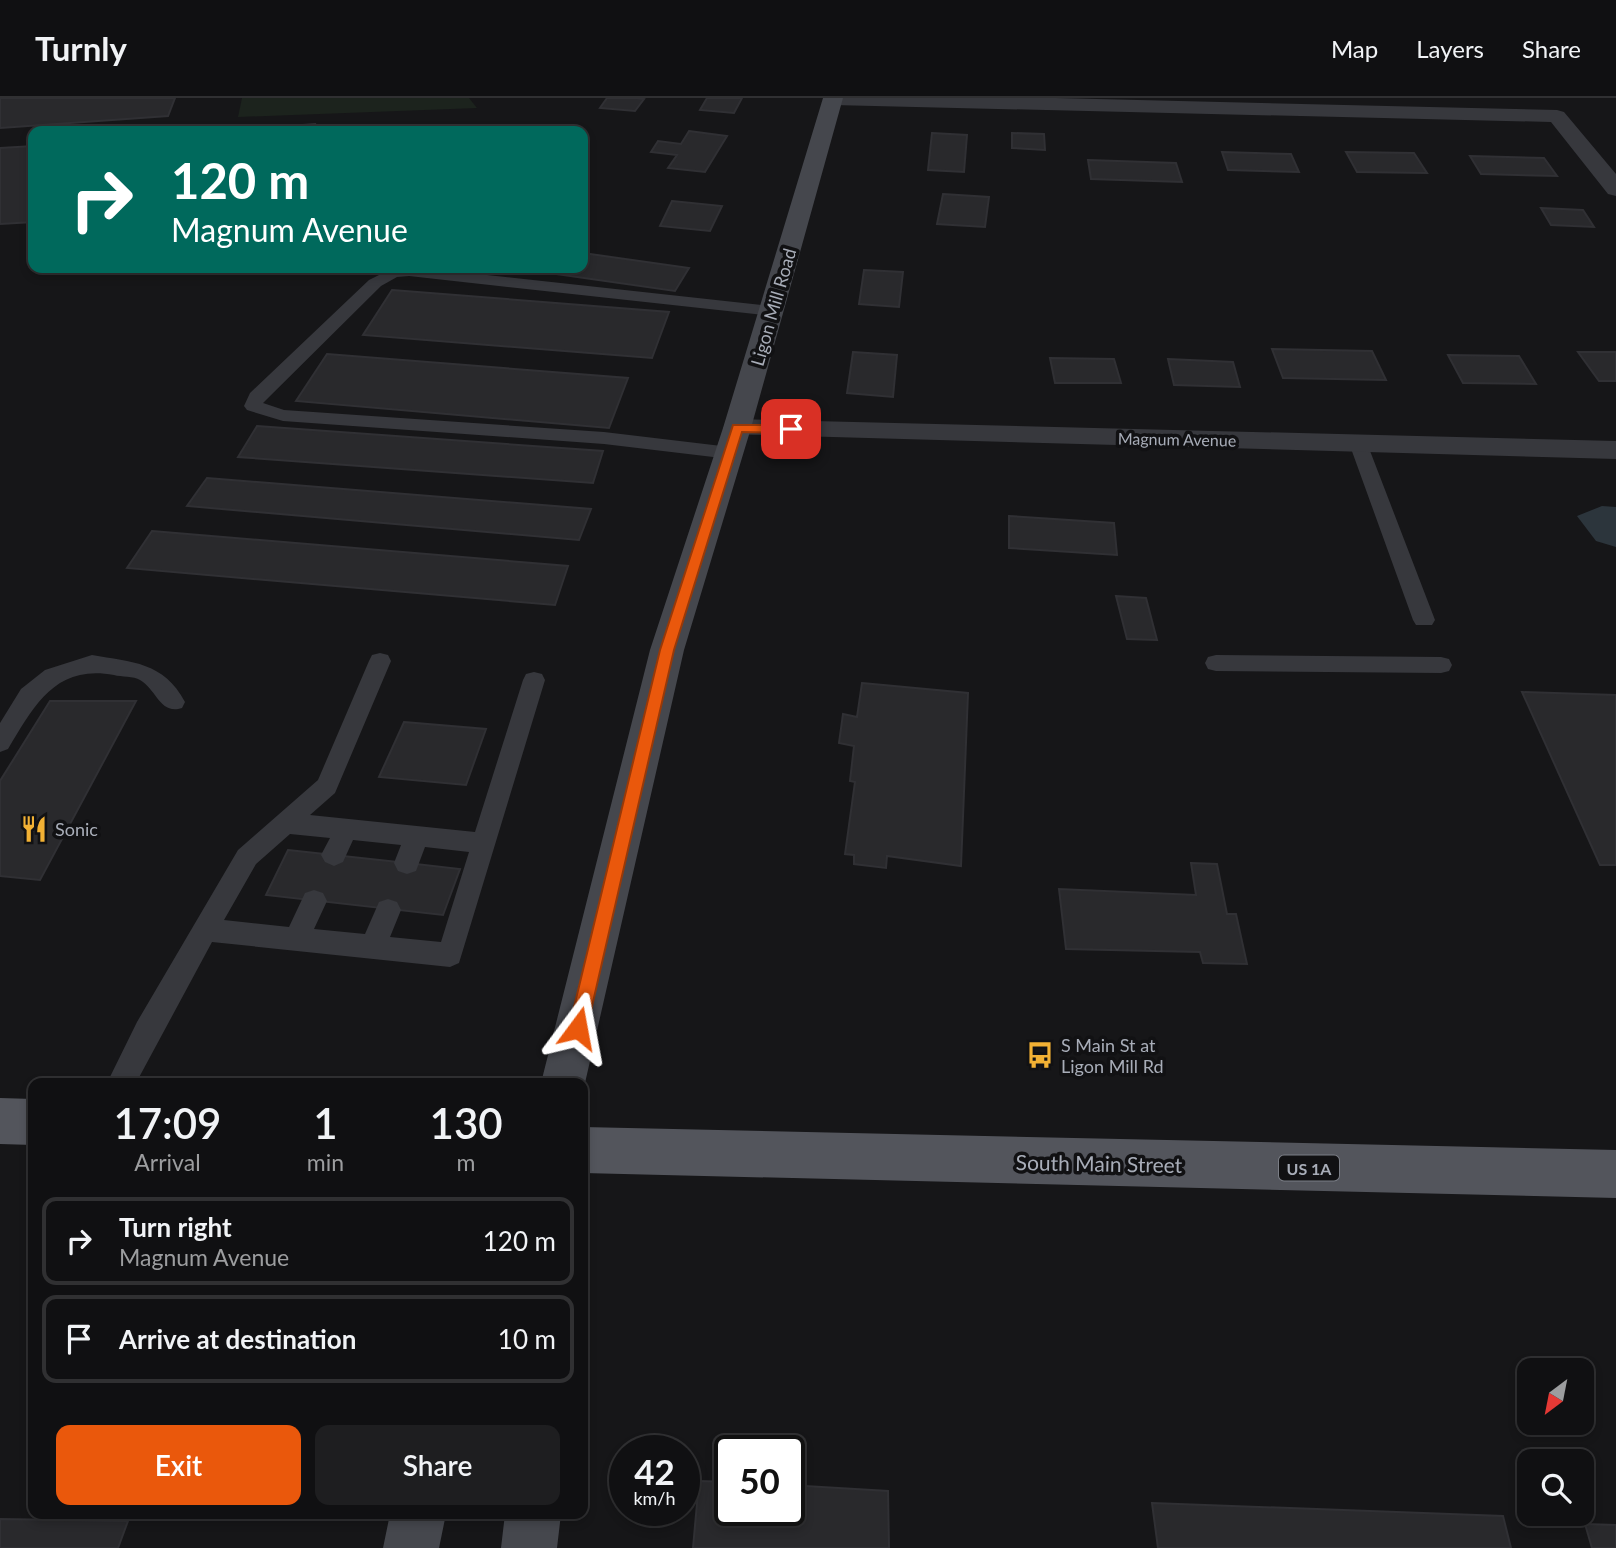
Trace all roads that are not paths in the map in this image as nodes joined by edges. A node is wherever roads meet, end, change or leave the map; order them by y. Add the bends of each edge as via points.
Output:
1 (833, 98) edge
2 (1616, 188) edge
3 (393, 273) edge
4 (428, 273) edge
5 (772, 310) junction
6 (733, 440) junction
7 (1358, 443) junction
8 (1616, 450) edge
9 (1424, 620) dead end
10 (380, 661) dead end
11 (1216, 663) dead end
12 (1441, 665) dead end
13 (534, 680) dead end
14 (174, 702) dead end
15 (0, 743) edge
16 (285, 822) junction
17 (346, 829) junction
18 (417, 836) junction
19 (484, 843) junction
20 (334, 855) dead end
21 (407, 863) dead end
22 (314, 901) dead end
23 (388, 910) dead end
24 (207, 930) junction
25 (297, 939) junction
26 (373, 947) junction
27 (124, 1078) edge
28 (564, 1078) edge
29 (0, 1121) edge
30 (28, 1122) edge
31 (588, 1150) edge
32 (1616, 1174) edge
33 (417, 1519) edge
34 (532, 1519) edge
35 (411, 1548) edge
36 (529, 1548) edge

1 - 2 street via 1557,116
1 - 5 main road, Ligon Mill Road
3 - 6 lane via 375,283 256,397 253,406 283,415 604,438
4 - 5 lane
5 - 6 main road, Ligon Mill Road
6 - 7 street, Magnum Avenue
6 - 28 main road, Ligon Mill Road via 667,650
7 - 8 street, Magnum Avenue
7 - 9 lane
10 - 16 lane via 327,786
11 - 12 lane
13 - 19 lane
14 - 15 lane via 147,673 92,663 53,676 29,695
16 - 17 lane
16 - 24 lane via 247,857
17 - 18 lane
17 - 20 lane
18 - 19 lane
18 - 21 lane
19 - 26 lane via 450,956
22 - 25 lane
23 - 26 lane
24 - 25 lane
24 - 27 lane
25 - 26 lane
29 - 30 main road
31 - 32 main road, South Main Street / US 1A
33 - 35 main road
34 - 36 main road

